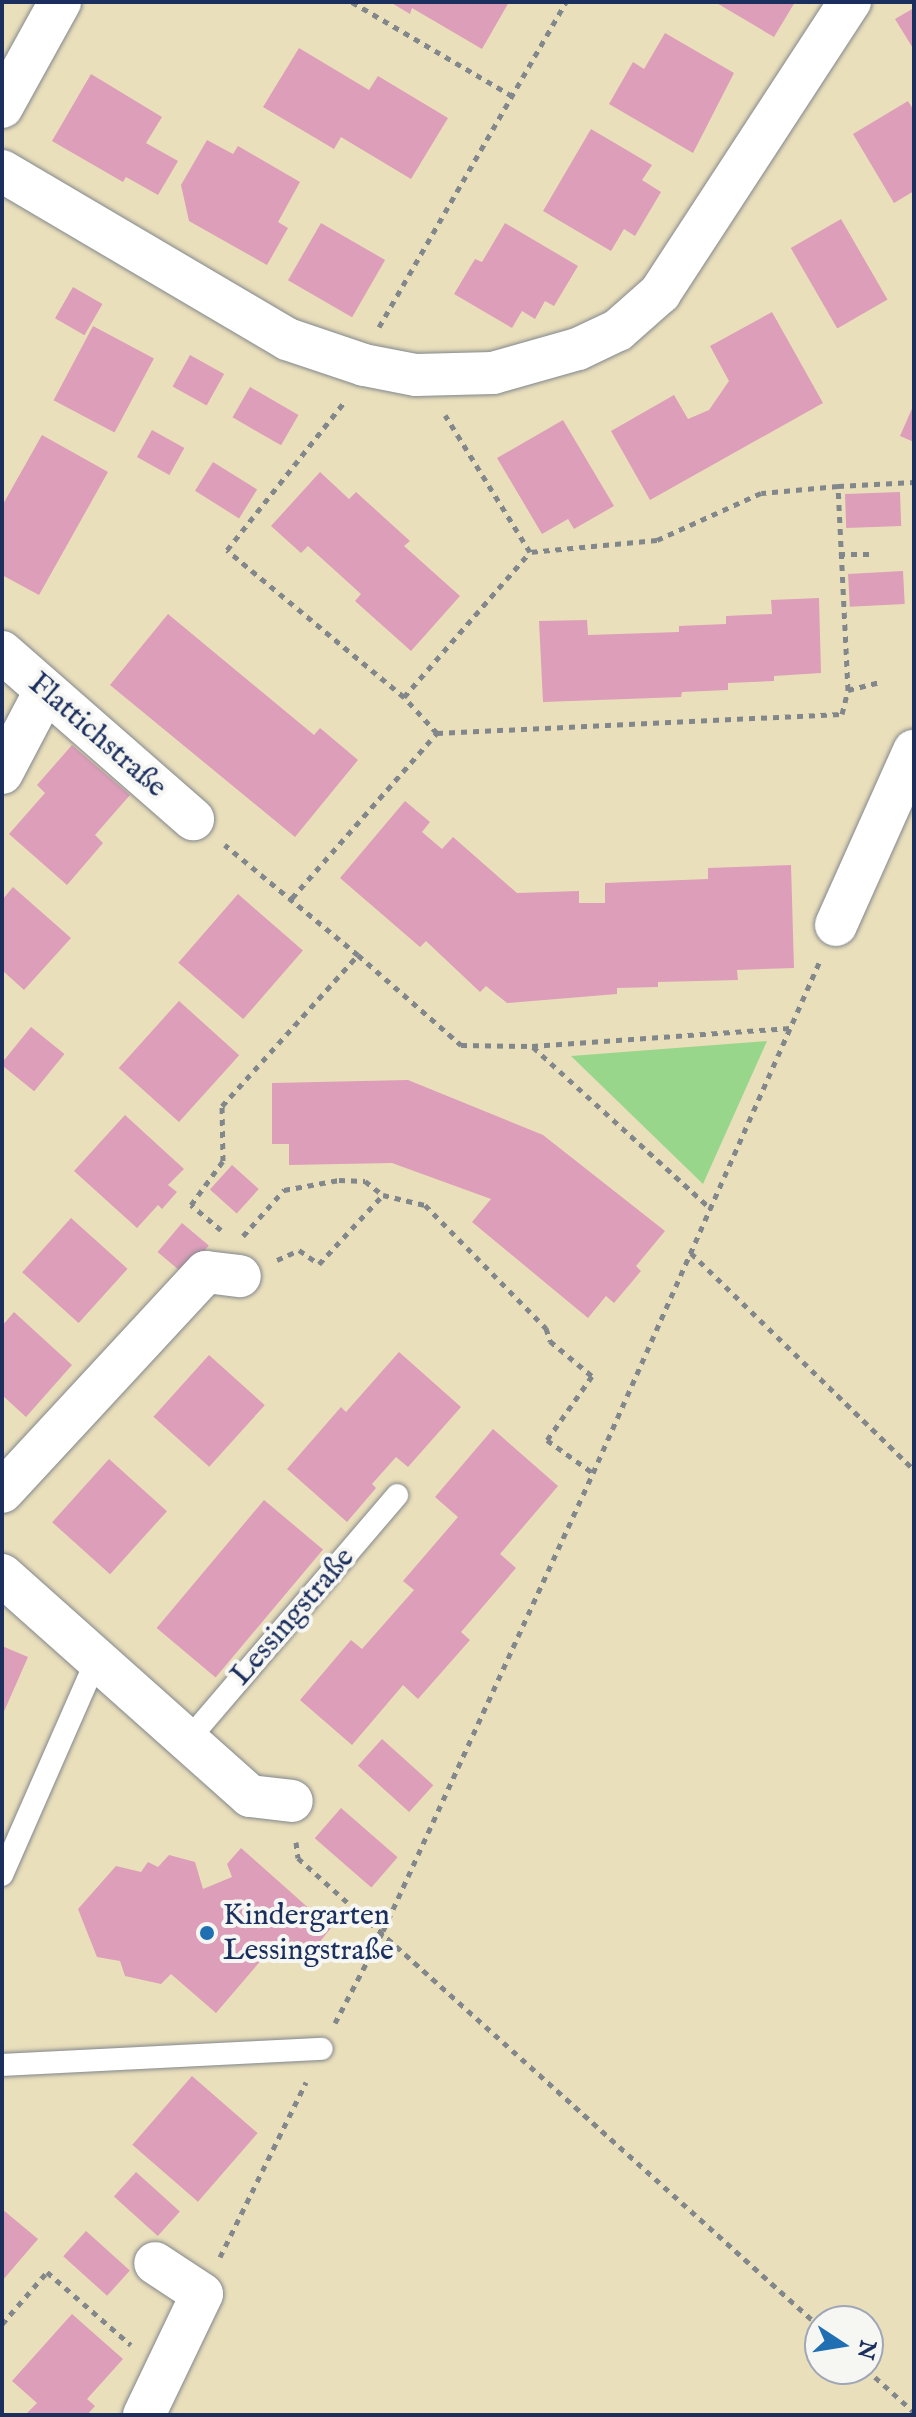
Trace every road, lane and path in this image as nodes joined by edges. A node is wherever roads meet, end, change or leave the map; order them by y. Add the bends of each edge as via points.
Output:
1 (60, 2) edge
2 (352, 2) edge
3 (566, 2) edge
4 (850, 2) edge
5 (512, 96) junction
6 (2, 107) edge
7 (2, 171) edge
8 (364, 365) junction
9 (416, 375) junction
10 (914, 482) edge
11 (838, 486) junction
12 (530, 552) junction
13 (839, 554) junction
14 (872, 554) dead end
15 (2, 652) edge
16 (880, 682) dead end
17 (848, 690) junction
18 (45, 691) junction
19 (404, 697) junction
20 (437, 733) junction
21 (914, 751) edge
22 (2, 773) edge
23 (193, 819) joint
24 (292, 898) junction
25 (836, 925) joint
26 (358, 955) junction
27 (790, 1028) junction
28 (532, 1046) junction
29 (383, 1195) junction
30 (711, 1209) junction
31 (691, 1253) junction
32 (238, 1259) junction
33 (914, 1470) edge
34 (593, 1473) junction
35 (2, 1492) edge
36 (397, 1495) dead end
37 (2, 1575) edge
38 (97, 1659) junction
39 (188, 1740) junction
40 (292, 1801) joint
41 (2, 1875) edge
42 (383, 1931) junction
43 (322, 2049) junction
44 (2, 2065) edge
45 (155, 2263) dead end
46 (202, 2294) junction
47 (804, 2313) edge
48 (2, 2324) edge
49 (164, 2373) junction
50 (884, 2385) edge
51 (914, 2412) edge
52 (144, 2415) edge

1 - 6 street
2 - 5 path
3 - 5 path
4 - 9 street via 660,293 618,330 578,349 493,373
5 - 8 path via 376,332
7 - 8 street via 287,339
8 - 9 street
8 - 19 path via 355,389 227,550
9 - 12 path
10 - 11 path
11 - 12 path via 761,493 657,540
11 - 13 path
12 - 19 path
13 - 14 path
13 - 17 path
15 - 18 street, Flattichstraße
16 - 17 path
17 - 20 path via 842,714
18 - 22 street
18 - 23 street, Flattichstraße
19 - 20 path
20 - 24 path
21 - 25 street
23 - 24 path
24 - 26 path
25 - 27 path
26 - 28 path via 461,1045
26 - 32 path via 222,1106 223,1161 191,1205
27 - 28 path
27 - 30 path
28 - 30 path
29 - 32 path via 319,1264 299,1250
29 - 32 path via 365,1181 284,1190
29 - 34 path via 425,1205 546,1328 550,1341 592,1376 547,1440
30 - 31 path
31 - 33 path
31 - 34 path
32 - 35 street via 206,1272
34 - 42 path
36 - 39 lane, Lessingstraße
37 - 38 street
38 - 39 street
38 - 41 lane
39 - 40 street via 250,1796
40 - 42 path via 298,1858
42 - 43 path
42 - 47 path
43 - 44 lane
43 - 46 path
45 - 46 street
46 - 49 street
48 - 49 path via 47,2272
49 - 52 street
50 - 51 path

